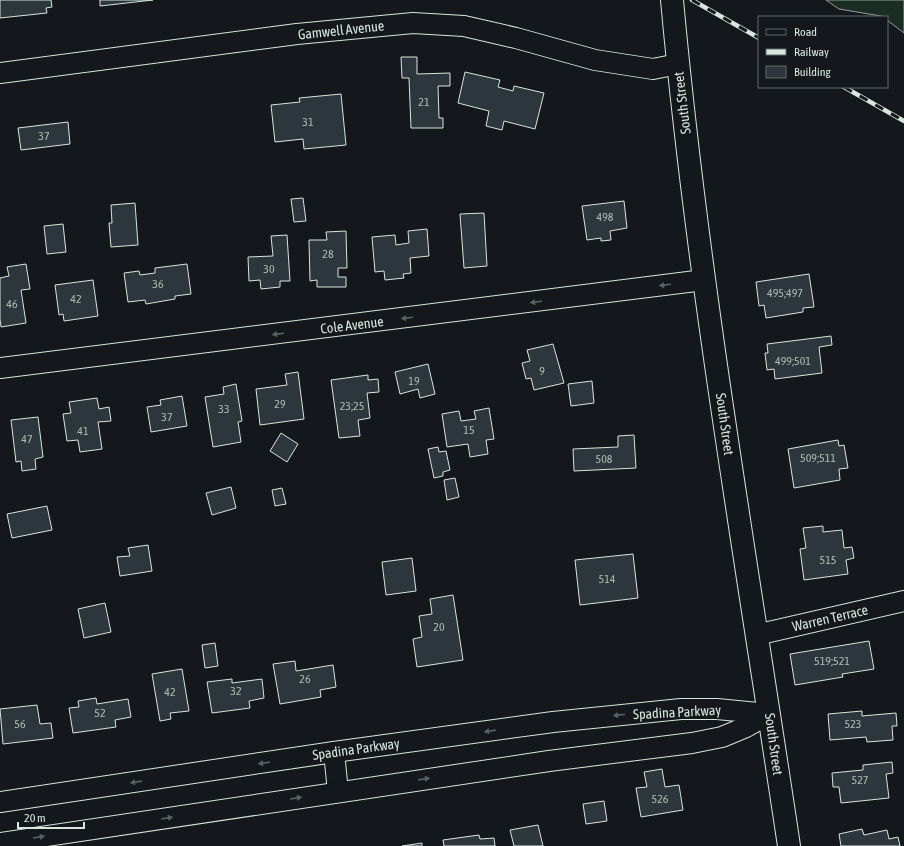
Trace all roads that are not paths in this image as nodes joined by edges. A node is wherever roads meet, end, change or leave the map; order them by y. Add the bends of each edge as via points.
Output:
1 (673, 7) edge
2 (678, 64) junction
3 (0, 73) edge
4 (704, 280) junction
5 (0, 368) edge
6 (904, 601) edge
7 (756, 635) junction
8 (770, 714) junction
9 (334, 752) junction
10 (338, 792) junction
11 (0, 802) edge
12 (0, 843) edge
13 (789, 846) edge

1 - 2 highway, South Street
2 - 3 street, Gamwell Avenue via 653,69 595,60 464,26 413,23 290,35
2 - 4 highway, South Street
4 -> 5 street, Cole Avenue
4 - 7 highway, South Street
6 - 7 street, Warren Terrace
7 - 8 highway, South Street
8 -> 9 street, Spadina Parkway via 717,709 681,709 553,722
10 -> 8 street, Spadina Parkway via 722,737
8 - 13 highway, South Street
9 - 10 street
9 -> 11 street, Spadina Parkway
12 -> 10 street, Spadina Parkway

